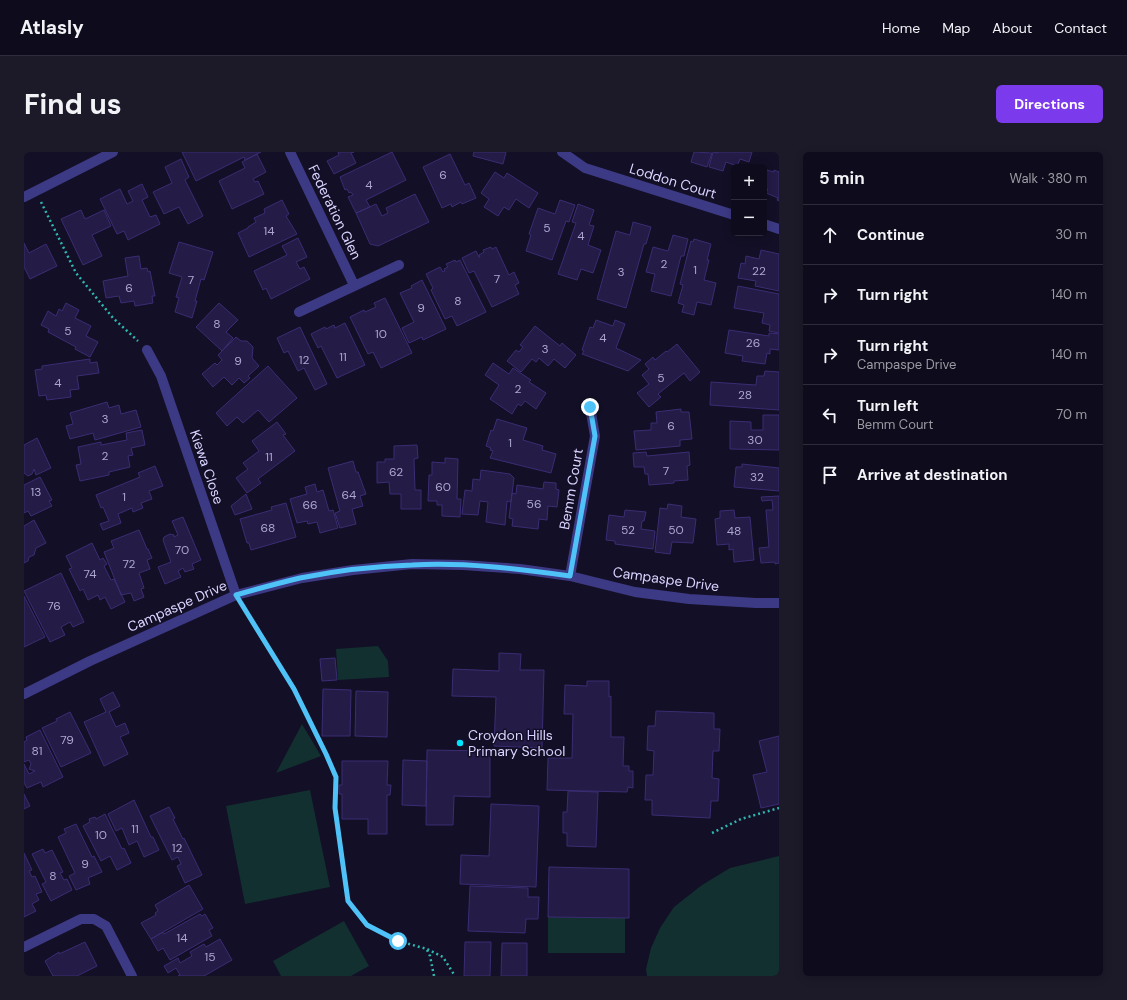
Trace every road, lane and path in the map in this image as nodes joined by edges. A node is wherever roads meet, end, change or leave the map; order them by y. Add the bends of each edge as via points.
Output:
1 (113, 152) edge
2 (290, 152) edge
3 (562, 152) edge
4 (35, 191) junction
5 (24, 197) edge
6 (731, 214) edge
7 (767, 225) edge
8 (779, 229) edge
9 (399, 265) dead end
10 (354, 285) junction
11 (299, 312) dead end
12 (147, 350) joint
13 (590, 407) dead end
14 (570, 576) junction
15 (236, 595) junction
16 (779, 603) edge
17 (24, 694) edge
18 (779, 808) edge
19 (712, 833) dead end
20 (24, 947) edge
21 (427, 949) junction
22 (132, 976) edge
23 (434, 976) edge
24 (455, 976) edge

1 - 4 street
2 - 10 street, Federation Glen
3 - 6 street, Loddon Court via 584,168
4 - 5 street
4 - 12 path via 76,272 113,318
7 - 8 street
9 - 10 street
10 - 11 street
12 - 15 street, Kiewa Close via 161,376
13 - 14 street, Bemm Court via 595,436
14 - 15 street, Campaspe Drive via 470,565 412,564 302,578
14 - 16 street, Campaspe Drive via 635,592 689,599 756,604
15 - 17 street, Campaspe Drive
15 - 21 path via 294,689 336,777 335,808 348,901 367,925 398,941
18 - 19 path via 740,819
20 - 22 street via 81,919 94,919 106,926
21 - 23 path
21 - 24 path via 443,957

